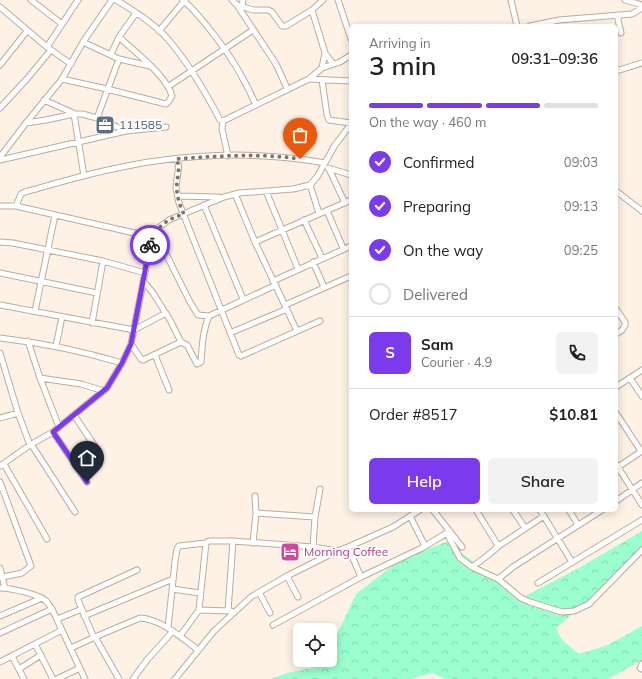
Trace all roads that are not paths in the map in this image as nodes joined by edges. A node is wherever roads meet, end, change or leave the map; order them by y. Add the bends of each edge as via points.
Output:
1 (31, 0) edge
2 (78, 0) edge
3 (112, 0) edge
4 (116, 0) edge
5 (184, 0) edge
6 (232, 0) edge
7 (243, 0) edge
8 (323, 0) edge
9 (338, 0) edge
10 (341, 0) edge
11 (511, 0) edge
12 (625, 0) edge
13 (239, 6) junction
14 (341, 7) junction
15 (642, 7) edge
16 (312, 10) junction
17 (1, 11) edge
18 (136, 13) junction
19 (617, 15) junction
20 (62, 24) junction
21 (516, 24) edge
22 (540, 24) edge
23 (159, 30) junction
24 (253, 30) junction
25 (27, 31) junction
26 (349, 33) edge
27 (621, 33) dead end
28 (119, 38) junction
29 (83, 42) junction
30 (49, 49) junction
31 (224, 49) junction
32 (325, 53) junction
33 (111, 54) junction
34 (349, 56) edge
35 (119, 59) junction
36 (642, 63) edge
37 (71, 64) junction
38 (333, 64) junction
39 (0, 65) edge
40 (150, 66) junction
41 (322, 68) junction
42 (618, 70) edge
43 (191, 71) junction
44 (62, 79) junction
45 (309, 79) junction
46 (322, 80) junction
47 (349, 82) edge
48 (169, 86) junction
49 (287, 88) junction
50 (107, 89) junction
51 (44, 100) junction
52 (256, 105) junction
53 (0, 108) edge
54 (74, 114) junction
55 (96, 118) junction
56 (222, 121) junction
57 (26, 123) junction
58 (349, 124) edge
59 (166, 127) dead end
60 (349, 127) edge
61 (126, 130) junction
62 (79, 143) junction
63 (228, 156) junction
64 (0, 159) edge
65 (176, 159) junction
66 (324, 164) junction
67 (329, 169) junction
68 (349, 174) edge
69 (84, 176) junction
70 (310, 186) junction
71 (266, 191) junction
72 (618, 193) edge
73 (235, 194) junction
74 (178, 196) junction
75 (224, 197) junction
76 (349, 203) edge
77 (204, 205) junction
78 (0, 206) edge
79 (16, 206) junction
80 (327, 211) junction
81 (642, 211) edge
82 (319, 213) junction
83 (184, 214) junction
84 (55, 215) junction
85 (304, 220) junction
86 (281, 231) junction
87 (155, 232) junction
88 (152, 237) junction
89 (0, 242) edge
90 (255, 242) junction
91 (349, 247) edge
92 (344, 248) junction
93 (46, 251) junction
94 (322, 258) junction
95 (103, 262) junction
96 (314, 262) junction
97 (298, 269) junction
98 (145, 272) junction
99 (0, 273) edge
100 (349, 277) edge
101 (40, 282) junction
102 (144, 282) junction
103 (275, 283) junction
104 (324, 287) junction
105 (96, 294) junction
106 (243, 299) junction
107 (0, 305) edge
108 (286, 307) junction
109 (221, 310) junction
110 (34, 311) junction
111 (618, 312) edge
112 (166, 313) junction
113 (209, 316) junction
114 (62, 317) junction
115 (320, 321) dead end
116 (92, 323) junction
117 (134, 330) junction
118 (297, 331) junction
119 (230, 333) junction
120 (618, 333) edge
121 (0, 338) edge
122 (28, 341) junction
123 (181, 342) junction
124 (131, 344) junction
125 (56, 346) junction
126 (0, 355) edge
127 (155, 355) junction
128 (122, 363) junction
129 (642, 370) edge
130 (40, 378) junction
131 (630, 378) junction
132 (618, 386) edge
133 (169, 390) dead end
134 (104, 391) junction
135 (642, 396) edge
136 (18, 413) junction
137 (74, 415) junction
138 (618, 415) edge
139 (0, 418) edge
140 (59, 427) junction
141 (53, 432) junction
142 (30, 445) junction
143 (96, 448) dead end
144 (642, 451) edge
145 (618, 464) edge
146 (2, 465) edge
147 (618, 467) edge
148 (0, 482) edge
149 (87, 482) dead end
150 (642, 483) edge
151 (320, 489) dead end
152 (632, 490) junction
153 (255, 496) dead end
154 (618, 500) edge
155 (642, 505) edge
156 (75, 512) dead end
157 (256, 512) junction
158 (417, 512) edge
159 (434, 512) edge
160 (477, 512) edge
161 (514, 512) edge
162 (541, 512) edge
163 (570, 512) edge
164 (599, 512) edge
165 (410, 516) junction
166 (544, 516) junction
167 (315, 517) junction
168 (642, 520) edge
169 (578, 525) junction
170 (525, 528) junction
171 (449, 533) junction
172 (558, 538) junction
173 (47, 539) dead end
174 (233, 541) junction
175 (253, 542) junction
176 (206, 543) junction
177 (500, 545) junction
178 (425, 546) junction
179 (313, 547) junction
180 (348, 547) junction
181 (462, 547) dead end
182 (642, 550) edge
183 (337, 551) junction
184 (572, 562) junction
185 (472, 567) junction
186 (0, 568) edge
187 (137, 570) dead end
188 (286, 576) junction
189 (3, 577) junction
190 (362, 577) junction
191 (173, 579) junction
192 (498, 579) junction
193 (538, 584) dead end
194 (3, 588) edge
195 (172, 589) junction
196 (259, 592) junction
197 (200, 593) junction
198 (298, 597) dead end
199 (42, 598) junction
200 (52, 609) junction
201 (82, 609) junction
202 (199, 610) junction
203 (228, 611) junction
204 (234, 612) junction
205 (270, 613) dead end
206 (0, 616) edge
207 (84, 616) junction
208 (57, 619) junction
209 (273, 625) dead end
210 (62, 630) junction
211 (170, 630) junction
212 (0, 633) edge
213 (180, 636) junction
214 (94, 637) junction
215 (35, 644) junction
216 (71, 648) junction
217 (198, 650) junction
218 (12, 656) junction
219 (41, 656) junction
220 (0, 662) edge
221 (642, 664) edge
222 (80, 668) junction
223 (19, 669) junction
224 (642, 669) edge
225 (24, 679) edge
226 (53, 679) edge
227 (57, 679) edge
228 (85, 679) edge
229 (119, 679) edge
230 (133, 679) edge
231 (175, 679) edge

1 - 20 street
2 - 20 street
3 - 29 street
4 - 18 street
5 - 23 street
5 - 31 street
6 - 13 street
7 - 13 street
8 - 16 street
9 - 14 street
10 - 14 street
11 - 21 street
12 - 15 street
13 - 16 street via 253,10 268,10 282,26
13 - 24 street
14 - 26 street
15 - 19 street via 632,14
16 - 32 street
17 - 25 street
18 - 23 street
18 - 28 street
19 - 22 street
19 - 27 street
20 - 30 street
23 - 43 street
24 - 31 street
24 - 49 street via 276,64
25 - 30 street
25 - 39 street
28 - 33 street
28 - 40 street
29 - 33 street
29 - 37 street
30 - 37 street
30 - 53 street via 26,80
31 - 43 street
31 - 52 street via 242,76
32 - 38 street
32 - 41 street
33 - 35 street
34 - 38 street
35 - 40 street
35 - 50 street
36 - 42 street
37 - 44 street
38 - 41 street
40 - 48 street
41 - 45 street
43 - 48 street
43 - 56 street
44 - 50 street
44 - 51 street
45 - 46 street
45 - 49 street
46 - 47 street
46 - 58 street via 329,120
48 - 50 street via 172,96 166,104
49 - 52 street
50 - 55 street
51 - 54 street
51 - 57 street
52 - 56 street
54 - 55 street
54 - 57 street
54 - 62 street
55 - 61 street
56 - 63 street
57 - 64 street
59 - 61 street
60 - 66 street
61 - 62 street
62 - 64 street
62 - 69 street
63 - 65 street
63 - 66 street via 273,156
65 - 69 street via 123,166
65 - 74 street
66 - 67 street
66 - 70 street
67 - 68 street
67 - 76 street
69 - 79 street via 25,192 21,194
70 - 71 street
70 - 82 street
71 - 73 street
71 - 86 street
72 - 81 street
73 - 75 street
73 - 90 street
74 - 75 street
74 - 83 street
75 - 77 street
76 - 80 street
77 - 83 street
77 - 106 street
78 - 79 street
79 - 84 street
80 - 82 street
80 - 92 street
82 - 85 street
83 - 87 street via 169,220
83 - 109 street
84 - 88 street
84 - 93 street
85 - 86 street
85 - 94 street
86 - 90 street
86 - 97 street
87 - 88 street
87 - 113 street via 194,311
88 - 98 street
89 - 93 street
90 - 103 street
91 - 92 street
92 - 94 street
93 - 95 street
93 - 101 street
94 - 96 street
95 - 98 street
95 - 105 street
96 - 97 street
96 - 104 street
97 - 103 street
98 - 102 street
99 - 101 street
100 - 104 street
101 - 105 street
101 - 110 street
102 - 112 street
102 - 117 street
103 - 106 street
103 - 108 street
104 - 108 street
105 - 116 street
106 - 109 street
107 - 110 street
108 - 118 street
108 - 119 street
109 - 113 street
109 - 119 street
110 - 114 street
111 - 120 street via 625,326
112 - 117 street
112 - 123 street
113 - 123 street via 199,364 190,349
114 - 116 street
114 - 125 street
115 - 118 street
116 - 117 street
117 - 124 street
118 - 119 street via 241,356
121 - 122 street
122 - 125 street
122 - 130 street
123 - 127 street
124 - 127 street via 141,360
124 - 128 street
125 - 128 street
126 - 136 street
127 - 133 street
128 - 134 street
129 - 131 street
130 - 134 street via 81,384
130 - 140 street
131 - 132 street
131 - 135 street
134 - 137 street
136 - 139 street
136 - 142 street
137 - 140 street
137 - 143 street
138 - 144 street
140 - 141 street
141 - 142 street
141 - 149 street
142 - 146 street
142 - 156 street
144 - 145 street
146 - 173 street
147 - 152 street
148 - 189 street via 30,566 22,573
150 - 152 street
151 - 167 street
152 - 154 street
152 - 155 street
153 - 157 street
157 - 167 street
157 - 175 street
158 - 165 street
159 - 171 street
160 - 177 street
161 - 170 street
162 - 166 street
163 - 169 street
164 - 169 street
165 - 178 street
165 - 180 street via 393,527
166 - 170 street
166 - 172 street
167 - 179 street
168 - 184 street
169 - 172 street
170 - 177 street
171 - 178 street
171 - 181 street
171 - 185 street via 460,558
172 - 184 street
172 - 192 street
174 - 175 street
174 - 176 street
174 - 203 street
175 - 179 street
176 - 191 street via 179,546
176 - 197 street
177 - 185 street
178 - 190 street
179 - 183 street
180 - 183 street
180 - 190 street
182 - 192 street via 589,604 574,611 562,612 530,602 521,598
183 - 188 street
184 - 193 street
185 - 192 street
186 - 189 street
187 - 201 street via 79,595 78,600
188 - 196 street
188 - 198 street
189 - 194 street
190 - 209 street
191 - 195 street
191 - 207 street
194 - 199 street
195 - 197 street
195 - 211 street
196 - 204 street
196 - 205 street
197 - 202 street
199 - 200 street
199 - 206 street
200 - 208 street
200 - 212 street
201 - 207 street
201 - 208 street
202 - 203 street
202 - 213 street
203 - 204 street
204 - 217 street
207 - 214 street
208 - 210 street
210 - 215 street
210 - 216 street
211 - 213 street
211 - 214 street via 140,618
211 - 230 street
213 - 217 street
214 - 216 street
214 - 229 street
215 - 218 street
215 - 219 street
216 - 222 street
217 - 231 street
218 - 220 street
218 - 223 street
219 - 223 street
219 - 226 street
221 - 224 street
222 - 227 street
222 - 228 street
223 - 225 street

